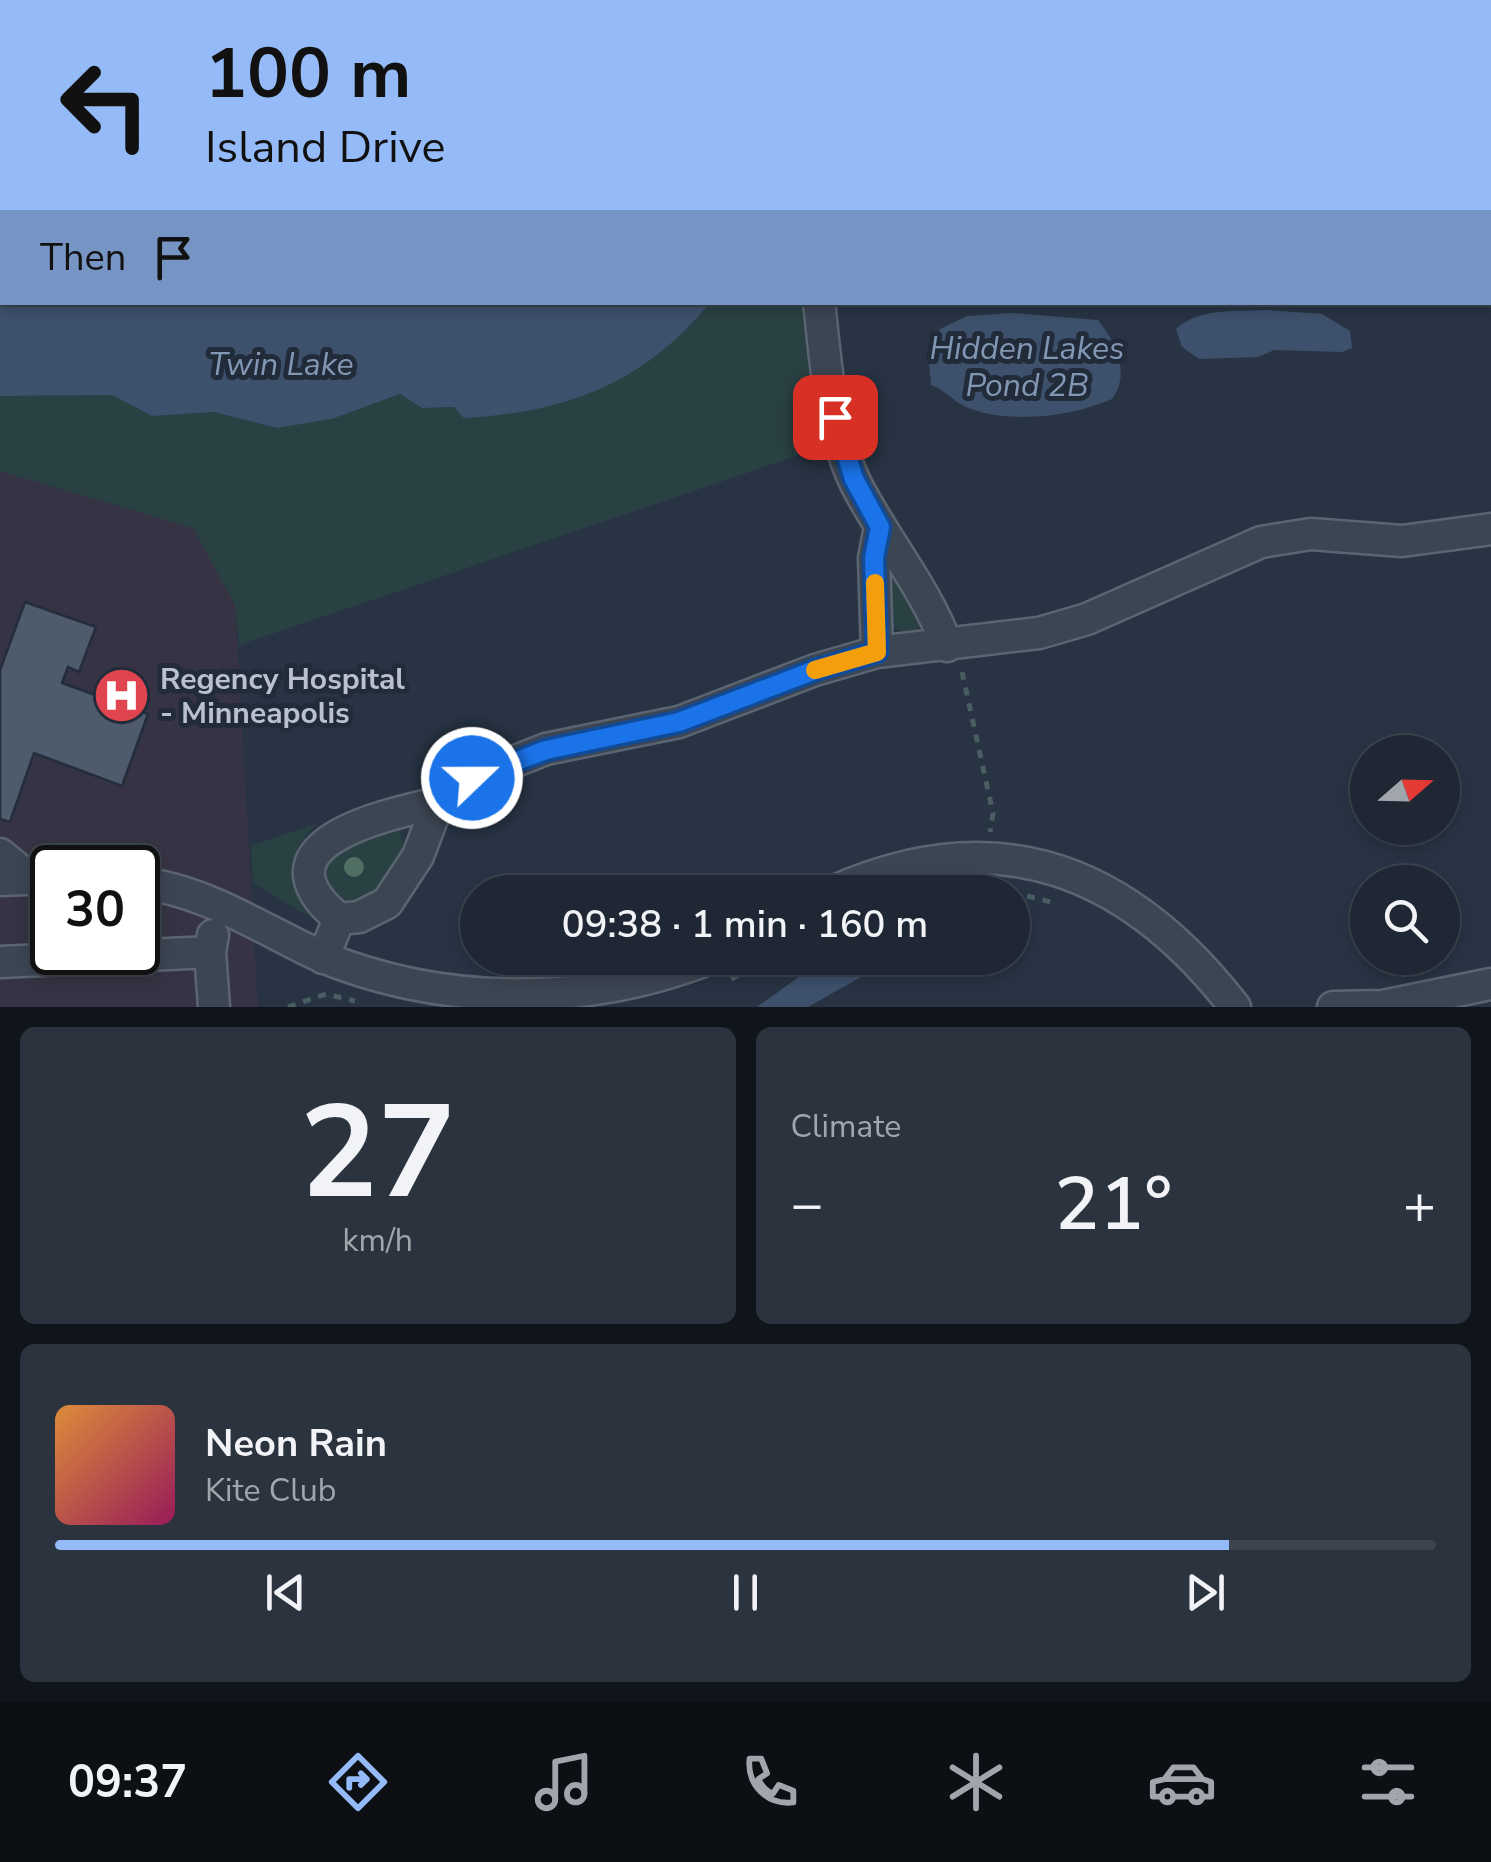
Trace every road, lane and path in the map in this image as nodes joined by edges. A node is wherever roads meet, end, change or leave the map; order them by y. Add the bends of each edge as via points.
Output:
1 (819, 305) edge
2 (880, 527) junction
3 (1491, 529) edge
4 (947, 646) junction
5 (877, 652) junction
6 (438, 803) junction
7 (0, 854) edge
8 (886, 875) edge
9 (27, 878) edge
10 (160, 887) edge
11 (1030, 898) edge
12 (1065, 907) dead end
13 (219, 908) junction
14 (339, 918) junction
15 (210, 952) junction
16 (323, 958) junction
17 (0, 962) edge
18 (664, 975) edge
19 (1491, 984) edge
20 (364, 1003) dead end
21 (1382, 1006) edge
22 (214, 1007) edge
23 (288, 1007) edge
24 (1235, 1007) edge
25 (1333, 1007) edge

1 - 2 street via 835,417 854,479
2 - 4 street
2 - 5 street via 874,558
3 - 4 street via 1402,541 1311,534 1261,542 1087,619
4 - 5 street
5 - 6 street via 679,722 546,750 472,778
6 - 14 street via 418,856 387,903 359,918
6 - 14 street via 381,816 326,840 309,874 313,891
7 - 9 street
8 - 24 street via 928,862 987,858 1080,878 1126,900 1178,940
10 - 13 street
11 - 12 path
13 - 15 street
13 - 16 street
14 - 16 street
15 - 17 street
15 - 22 street
16 - 18 street via 439,994 529,1001 621,990
19 - 21 street
20 - 23 path via 326,994
21 - 25 street

